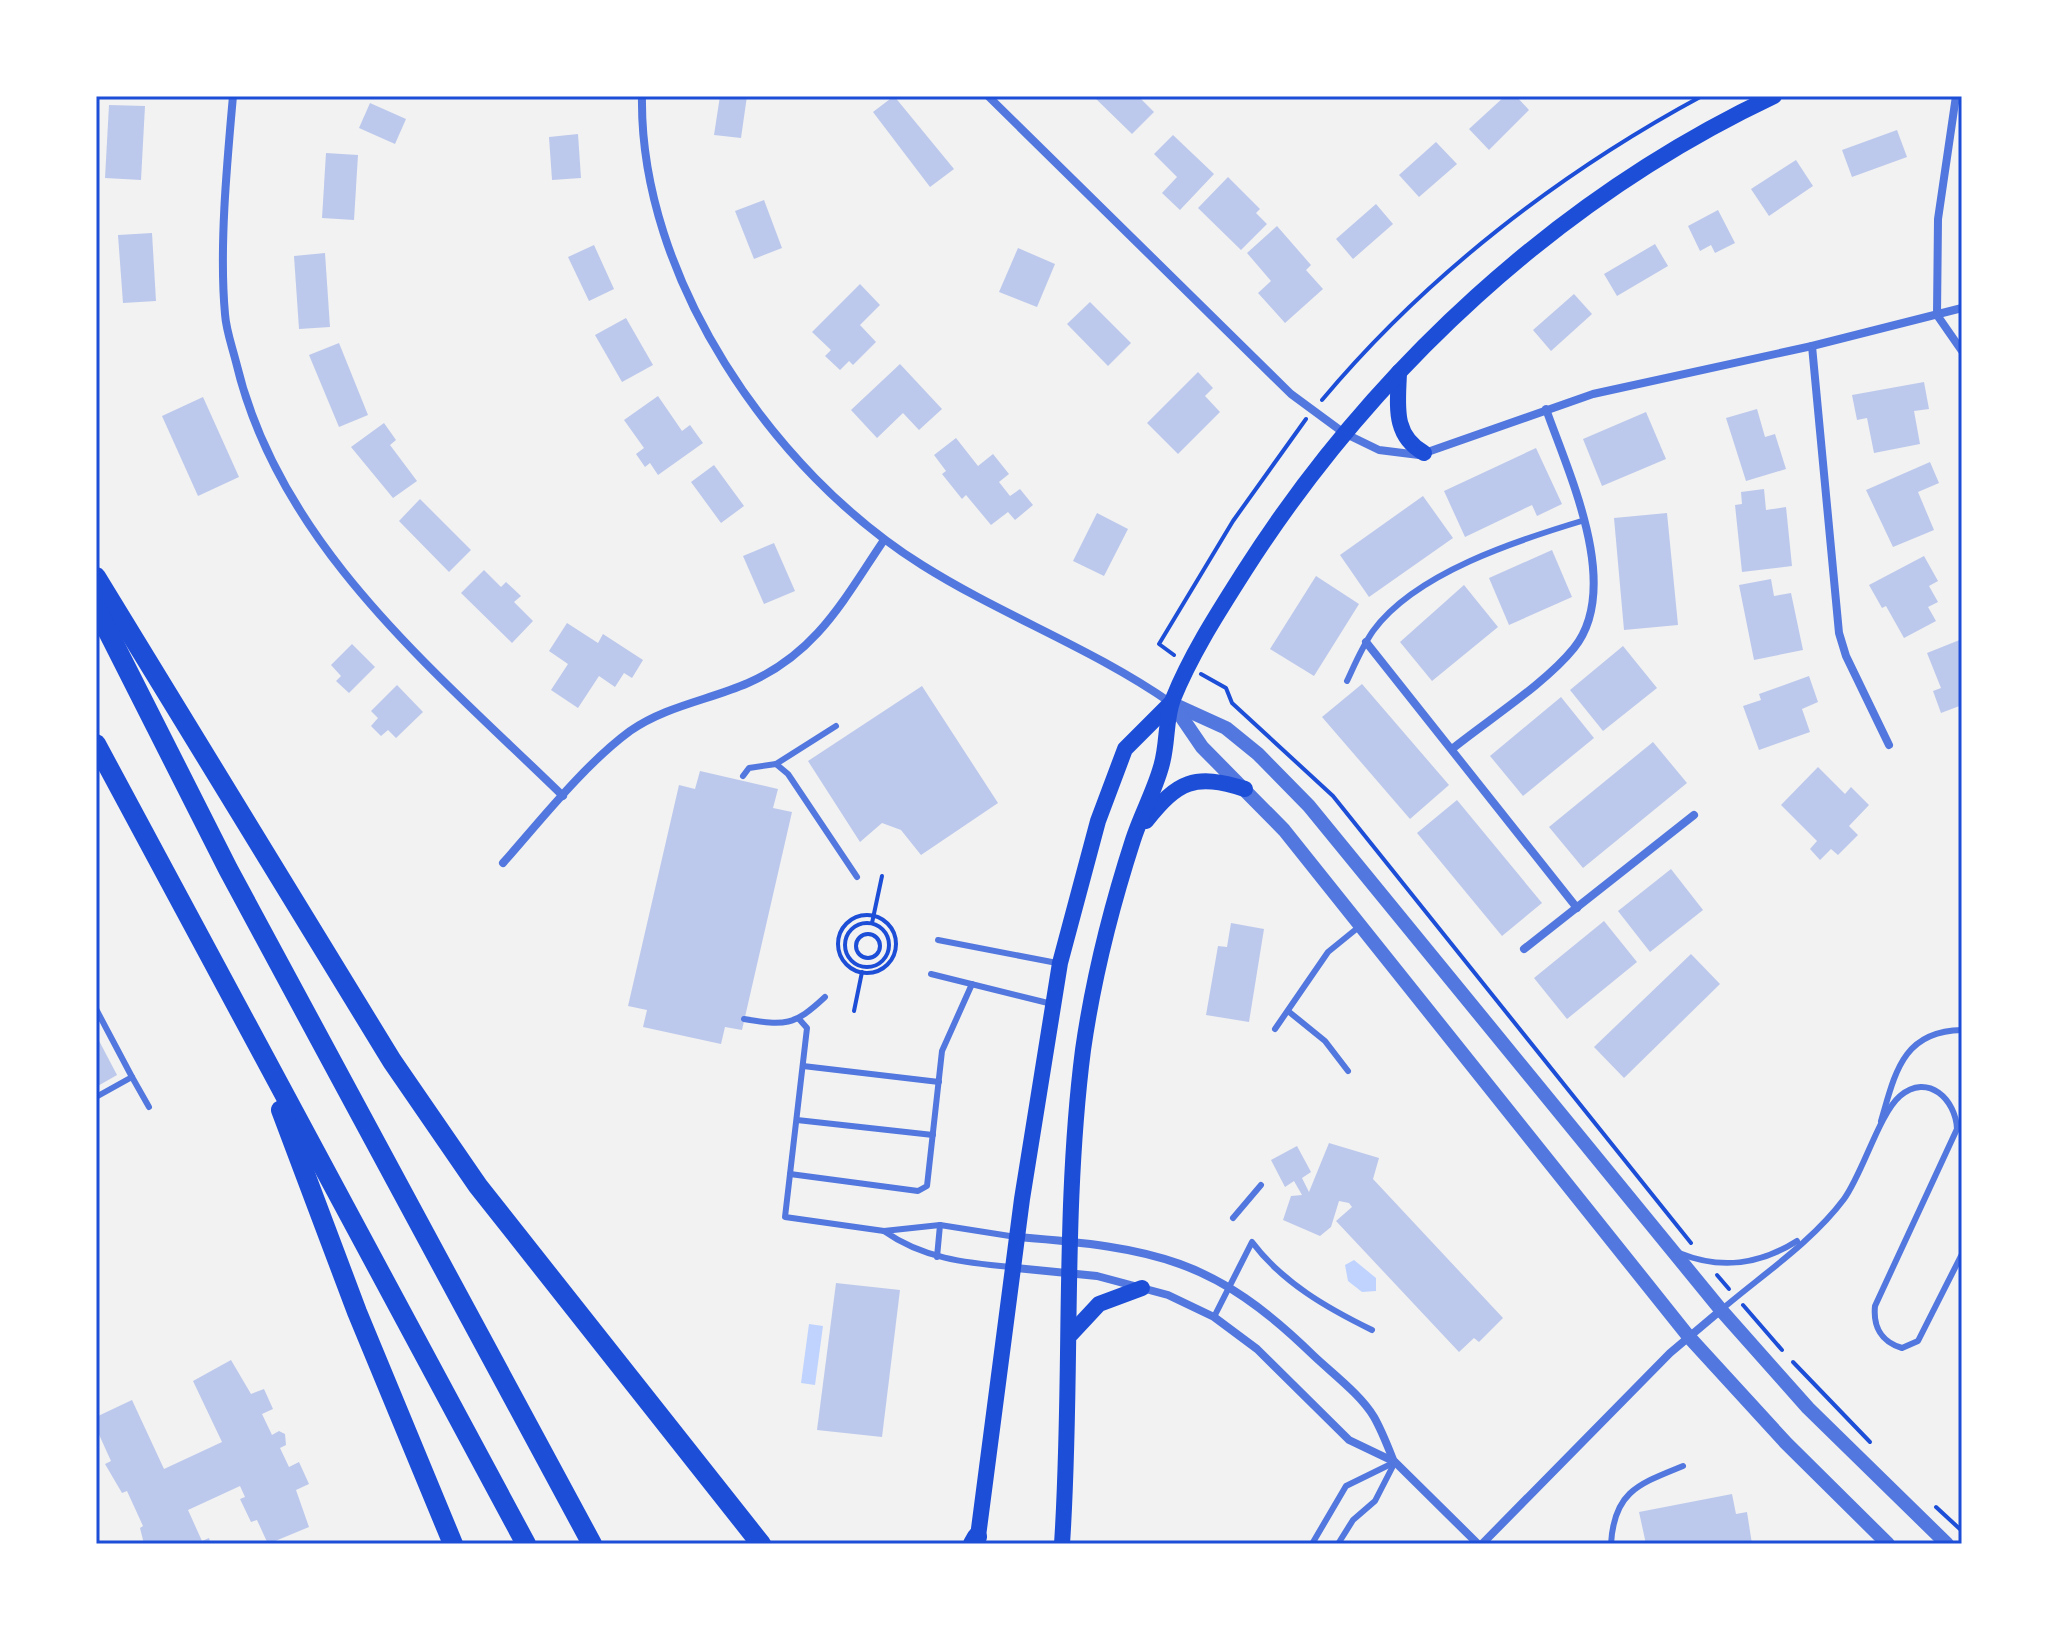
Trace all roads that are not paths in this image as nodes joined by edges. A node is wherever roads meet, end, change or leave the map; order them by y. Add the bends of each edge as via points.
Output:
1 (233, 96) edge
2 (642, 96) edge
3 (1774, 96) edge
4 (1956, 96) edge
5 (992, 97) edge
6 (1962, 308) edge
7 (1937, 315) junction
8 (1812, 346) junction
9 (1962, 351) edge
10 (1399, 372) junction
11 (1546, 409) junction
12 (1344, 433) junction
13 (1424, 453) junction
14 (1585, 520) junction
15 (884, 540) junction
16 (96, 577) edge
17 (96, 608) edge
18 (1366, 642) junction
19 (1347, 681) dead end
20 (1171, 703) junction
21 (836, 726) dead end
22 (96, 744) edge
23 (1889, 745) dead end
24 (1452, 749) junction
25 (776, 764) junction
26 (743, 776) dead end
27 (1245, 789) junction
28 (563, 796) junction
29 (1694, 815) dead end
30 (1135, 834) junction
31 (503, 863) dead end
32 (857, 877) dead end
33 (1577, 908) junction
34 (1360, 926) junction
35 (938, 940) dead end
36 (1524, 949) dead end
37 (1060, 963) junction
38 (931, 974) dead end
39 (972, 984) junction
40 (825, 997) dead end
41 (1052, 1004) junction
42 (96, 1009) edge
43 (1288, 1011) junction
44 (744, 1019) dead end
45 (799, 1019) junction
46 (1275, 1029) dead end
47 (1962, 1030) edge
48 (253, 1035) junction
49 (803, 1066) junction
50 (1348, 1071) dead end
51 (132, 1077) junction
52 (939, 1082) junction
53 (96, 1097) edge
54 (149, 1107) dead end
55 (797, 1120) junction
56 (933, 1135) junction
57 (1876, 1140) junction
58 (790, 1174) junction
59 (1261, 1185) dead end
60 (1233, 1218) dead end
61 (940, 1225) junction
62 (1817, 1228) junction
63 (884, 1231) junction
64 (1018, 1237) junction
65 (1072, 1241) junction
66 (1673, 1251) junction
67 (1962, 1254) edge
68 (937, 1257) junction
69 (1015, 1268) junction
70 (1071, 1272) junction
71 (1230, 1286) junction
72 (1142, 1288) junction
73 (1721, 1310) junction
74 (1214, 1317) junction
75 (1372, 1330) dead end
76 (1071, 1334) junction
77 (1689, 1337) junction
78 (1395, 1462) junction
79 (1683, 1466) dead end
80 (976, 1542) edge
81 (453, 1544) edge
82 (526, 1544) edge
83 (592, 1544) edge
84 (761, 1544) edge
85 (1062, 1544) edge
86 (1312, 1544) edge
87 (1338, 1544) edge
88 (1480, 1544) edge
89 (1611, 1544) edge
90 (1888, 1544) edge
91 (1947, 1544) edge

1 - 28 street via 225,315 260,440 294,505 338,564 401,637
2 - 15 street via 655,203 678,269 713,341 802,465
3 - 10 main road via 1589,207 1496,280
4 - 7 street via 1938,219
5 - 12 street via 1291,394
6 - 7 street
7 - 8 street
7 - 9 street
8 - 11 street
8 - 23 street via 1839,633
10 - 12 main road
10 - 13 main road via 1402,433
11 - 13 street
11 - 14 street
12 - 13 street via 1395,454
12 - 20 main road via 1252,559
14 - 18 lane via 1455,570 1401,603
14 - 24 street via 1592,601 1580,640 1562,661
15 - 20 street via 957,585 1120,667
15 - 28 street via 809,646 749,683 668,710 630,732
16 - 84 highway via 392,1061 478,1186
17 - 83 highway via 228,869
18 - 19 lane
18 - 24 street
20 - 27 street via 1202,747
20 - 30 main road via 1162,765
20 - 37 main road via 1125,749 1098,821
20 - 66 street via 1226,728 1309,806
21 - 25 lane
22 - 48 highway
24 - 33 street
25 - 26 lane via 749,768
25 - 32 lane
27 - 30 main road via 1204,780 1185,783 1168,794
27 - 34 street
28 - 31 street
29 - 33 street
30 - 65 main road via 1100,962 1084,1047
33 - 36 street
34 - 43 lane via 1328,952
34 - 77 street
35 - 37 lane
37 - 41 main road
38 - 39 lane
39 - 41 lane
39 - 52 lane via 942,1051
40 - 45 lane
41 - 64 main road
42 - 51 lane
43 - 46 lane
43 - 50 lane via 1325,1041
44 - 45 lane via 782,1025
45 - 49 lane via 807,1028
47 - 57 lane via 1932,1035 1904,1056
48 - 81 highway via 357,1312
48 - 82 highway
49 - 52 lane
49 - 55 lane
51 - 53 lane
51 - 54 lane
52 - 56 lane
55 - 56 lane
55 - 58 lane
56 - 58 lane via 927,1186 918,1191
57 - 62 lane via 1847,1196
57 - 67 lane via 1892,1106 1911,1090 1943,1094 1956,1113 1951,1145 1875,1306 1874,1319 1885,1339 1902,1348 1918,1341
58 - 63 lane via 785,1217
59 - 60 lane
61 - 63 lane
61 - 64 lane
61 - 68 lane
62 - 66 lane via 1783,1250 1740,1262 1708,1264
62 - 73 lane
63 - 68 lane via 904,1246
64 - 65 street
64 - 69 main road
65 - 70 main road
65 - 71 street via 1154,1255
66 - 73 street
68 - 69 lane
69 - 70 street
69 - 80 main road
70 - 72 street
70 - 76 main road
71 - 74 lane
71 - 75 lane via 1252,1242 1270,1265 1331,1310
71 - 78 street via 1282,1325 1373,1415
72 - 74 street
72 - 76 main road via 1099,1304
73 - 77 street
73 - 91 street via 1808,1408
74 - 78 street via 1257,1349 1349,1440
76 - 85 main road
77 - 88 street
77 - 90 street
78 - 86 lane via 1346,1486
78 - 87 lane via 1375,1501 1353,1520
78 - 88 street
79 - 89 lane via 1636,1486 1622,1500 1612,1521

